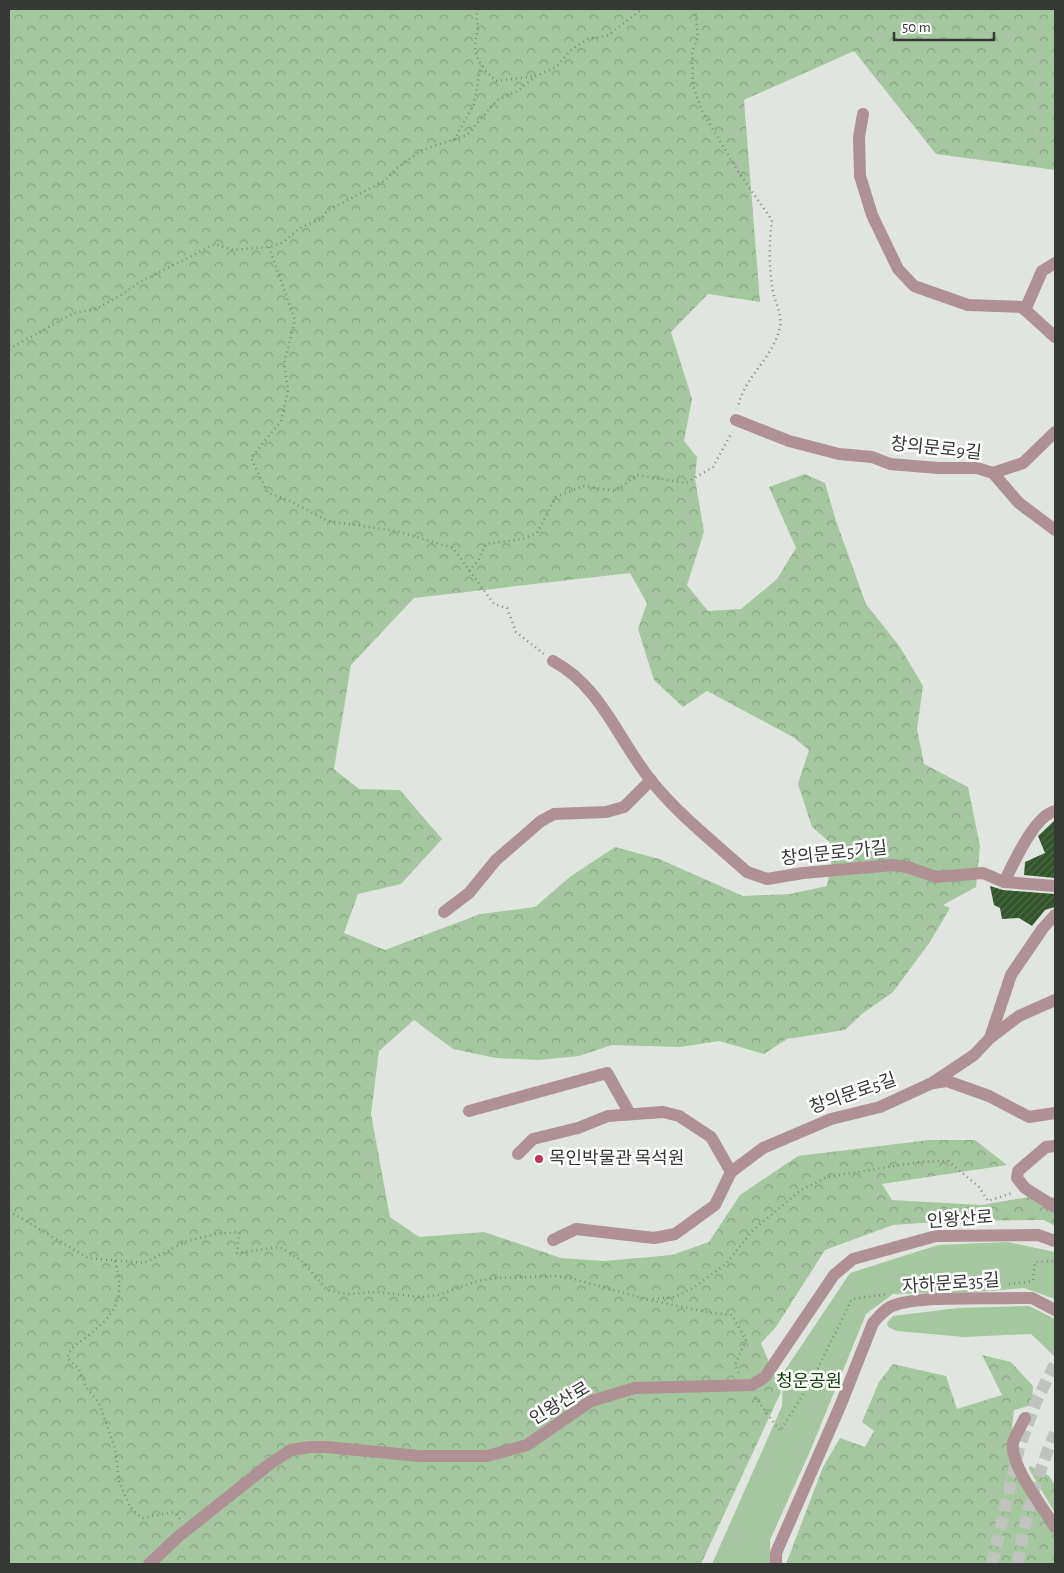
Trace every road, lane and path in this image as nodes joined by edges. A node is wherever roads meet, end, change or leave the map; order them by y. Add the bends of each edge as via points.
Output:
1 (479, 9) edge
2 (642, 9) edge
3 (695, 9) edge
4 (481, 65) junction
5 (536, 76) junction
6 (863, 114) dead end
7 (454, 140) junction
8 (269, 247) junction
9 (1055, 263) edge
10 (1025, 310) junction
11 (1055, 337) edge
12 (9, 349) edge
13 (737, 420) junction
14 (1055, 432) edge
15 (993, 474) junction
16 (1055, 530) edge
17 (469, 571) junction
18 (553, 661) joint
19 (650, 780) junction
20 (1055, 811) edge
21 (1004, 882) junction
22 (1055, 886) edge
23 (444, 912) dead end
24 (1055, 915) edge
25 (1055, 1000) edge
26 (990, 1038) junction
27 (932, 1083) junction
28 (469, 1111) dead end
29 (1055, 1113) edge
30 (630, 1114) junction
31 (1055, 1146) edge
32 (518, 1154) dead end
33 (731, 1172) junction
34 (1015, 1192) dead end
35 (1055, 1207) edge
36 (9, 1211) edge
37 (553, 1240) dead end
38 (1055, 1241) edge
39 (115, 1260) junction
40 (1055, 1261) edge
41 (1006, 1284) dead end
42 (895, 1293) dead end
43 (649, 1300) junction
44 (1055, 1310) edge
45 (745, 1385) junction
46 (1025, 1418) dead end
47 (174, 1512) dead end
48 (1055, 1527) edge
49 (149, 1564) edge
50 (776, 1564) edge

1 - 4 path via 475,48
2 - 5 path via 607,36 588,39 572,49 556,68
3 - 13 path via 698,37 692,52 693,86 702,111 772,220 772,287 781,324 776,345 739,401
4 - 5 path via 496,82
4 - 7 path via 474,104
5 - 7 path via 518,91 497,100 467,135
6 - 10 street via 859,137 860,176 872,215 898,269 914,286 968,305 1022,307
7 - 8 path via 422,150 384,181 327,211 282,243
8 - 12 path via 233,250 215,244 140,282 96,309 74,313
8 - 17 path via 295,320 284,364 288,390 281,421 252,458 268,493 328,521 396,531 453,548
9 - 10 street via 1042,272
10 - 11 street
13 - 15 street, 창의문로9길 via 788,441 839,454 872,457 890,464 977,468
13 - 17 path via 713,467 686,482 637,476 616,491 583,486 556,497 537,533 522,539 486,544
14 - 15 street via 1023,463
15 - 16 street, 창의문로9길 via 1019,503
17 - 18 path via 494,604 507,608 516,632
18 - 19 street, 창의문로5가길 via 592,692
19 - 21 street, 창의문로5가길 via 747,872 767,879 803,872 893,865 936,877 983,873
19 - 23 street via 624,807 606,812 554,814 541,822 496,860 469,894
20 - 21 street via 1046,813
21 - 22 street, 창의문로5가길
24 - 26 street, 창의문로5길 via 1011,975
25 - 26 street via 1019,1016
26 - 27 street, 창의문로5길 via 974,1055
27 - 29 street via 947,1081 989,1096 1029,1116
27 - 33 street, 창의문로5길 via 880,1107 831,1119 792,1134 763,1148
28 - 30 street via 607,1074
30 - 32 street via 608,1116 534,1140
30 - 33 street via 663,1112 680,1116 711,1138
31 - 35 street via 1046,1147 1018,1171 1017,1178 1025,1188
33 - 37 street, 창의문로5길 via 716,1205 675,1234 654,1238 576,1229
34 - 43 path via 988,1200 979,1187 948,1161 919,1162 826,1177 800,1190 752,1231 726,1264 693,1288 675,1297
36 - 39 path via 88,1258
38 - 45 street, 인왕산로 via 1038,1235 936,1236 853,1259 834,1275 765,1376 752,1385
39 - 43 path via 144,1263 187,1241 238,1232 237,1253 280,1247 302,1261 327,1290 348,1294 377,1292 420,1297 439,1295 477,1281 556,1276
39 - 47 path via 120,1294 104,1324 70,1350 67,1358 79,1369 86,1387 99,1403 115,1448 119,1481 130,1507 142,1518
40 - 41 path via 1035,1262 1033,1281
42 - 45 path via 852,1299 811,1382 780,1431
43 - 45 path via 732,1315 746,1340 735,1365
44 - 50 street, 자하문로35길 via 1032,1298 1022,1298 916,1301 881,1313 873,1323 776,1553
45 - 49 street, 인왕산로 via 635,1388 591,1401 527,1445 486,1456 420,1456 326,1447 291,1450 233,1492
46 - 48 street via 1013,1443 1014,1455

